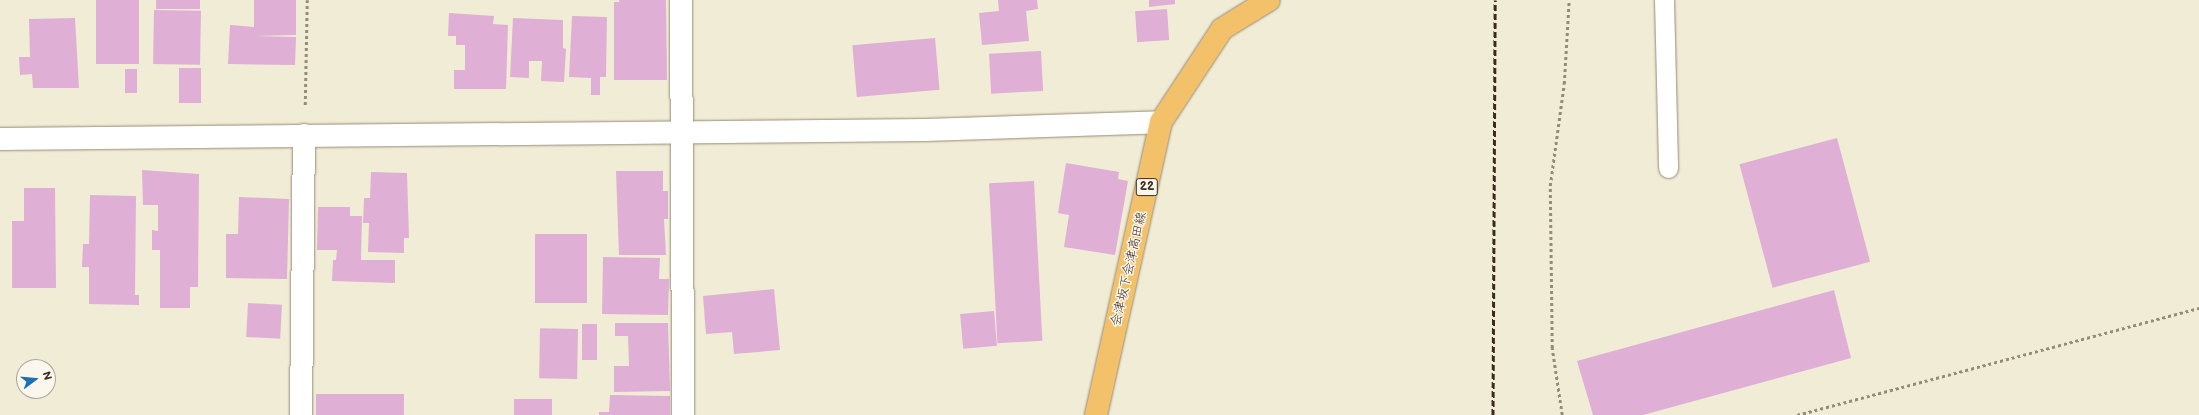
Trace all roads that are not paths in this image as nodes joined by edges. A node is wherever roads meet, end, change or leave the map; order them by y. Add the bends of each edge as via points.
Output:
1 (681, 0) edge
2 (1269, 0) edge
3 (1664, 0) edge
4 (1161, 122) junction
5 (680, 132) junction
6 (304, 135) junction
7 (0, 139) edge
8 (1668, 168) dead end
9 (301, 415) edge
10 (683, 415) edge
11 (1096, 415) edge

1 - 5 street
2 - 4 main road, 会津坂下会津高田線 / 22 via 1222,29
3 - 8 lane
4 - 5 street via 925,130
4 - 11 main road, 会津坂下会津高田線 / 22
5 - 6 street
5 - 10 street
6 - 7 street
6 - 9 street

